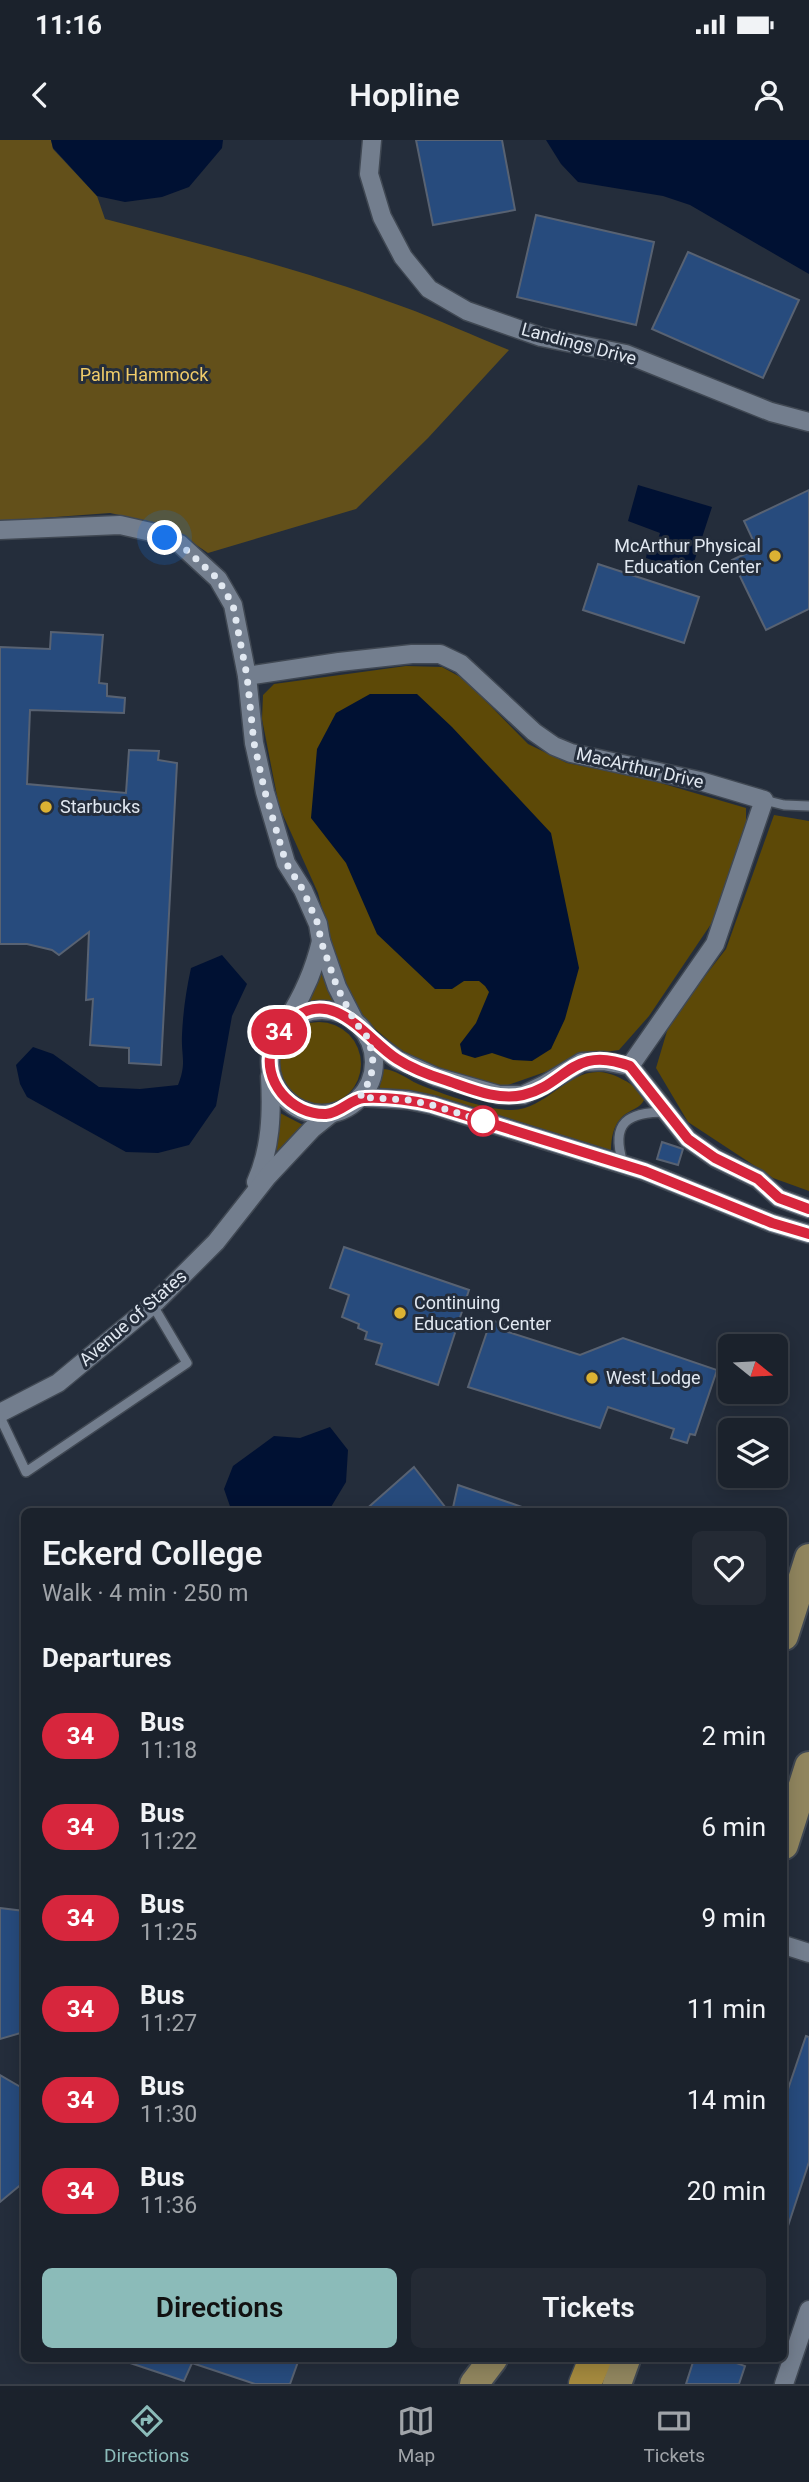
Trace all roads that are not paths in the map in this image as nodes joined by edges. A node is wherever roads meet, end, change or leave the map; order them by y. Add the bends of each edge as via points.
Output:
1 (372, 140) edge
2 (809, 422) edge
3 (0, 530) edge
4 (247, 676) junction
5 (764, 800) junction
6 (809, 806) edge
7 (321, 941) junction
8 (355, 1022) junction
9 (282, 1028) junction
10 (368, 1038) junction
11 (630, 1066) junction
12 (270, 1068) junction
13 (360, 1097) junction
14 (668, 1112) junction
15 (332, 1113) junction
16 (623, 1165) junction
17 (248, 1202) junction
18 (809, 1209) edge
19 (809, 1234) edge
20 (152, 1304) junction
21 (0, 1415) edge
22 (809, 1558) edge
23 (787, 1627) edge
24 (809, 1766) edge
25 (787, 1836) edge
26 (787, 1946) edge
27 (809, 1953) edge
28 (809, 2310) edge
29 (492, 2362) edge
30 (594, 2362) edge
31 (625, 2362) edge
32 (474, 2384) edge
33 (585, 2384) edge
34 (617, 2384) edge
35 (784, 2384) edge

1 - 2 street, Landings Drive via 369,174 382,217 403,257 429,289 467,311 541,337 626,354 771,412
3 - 4 street via 120,525 180,544 218,579 233,605
4 - 5 street, MacArthur Drive via 440,654 461,664 554,746
4 - 7 street via 265,792 286,863 303,890
5 - 6 lane
5 - 11 street via 715,944
7 - 8 street
7 - 9 street via 307,989
8 - 9 street via 338,1012 317,1009 298,1015
8 - 10 street
9 - 12 street via 272,1045
10 - 11 street via 398,1060 436,1077 499,1096 523,1095 582,1062 603,1060
10 - 13 street via 373,1057 371,1078
11 - 14 street
12 - 15 street via 275,1085 288,1101 305,1111
12 - 17 street, Avenue of States via 266,1161
13 - 15 street
13 - 16 street via 432,1105
14 - 16 lane via 638,1113 627,1119 618,1147
14 - 18 street via 688,1139 715,1158 758,1179 779,1198
15 - 17 street, Avenue of States via 312,1129
16 - 19 street
17 - 20 street, Avenue of States via 216,1242
20 - 21 street, Avenue of States via 58,1382
20 - 21 lane via 187,1363 26,1472
22 - 23 main road
24 - 25 main road
26 - 27 street
28 - 35 street
29 - 32 main road
30 - 33 highway
31 - 34 main road

